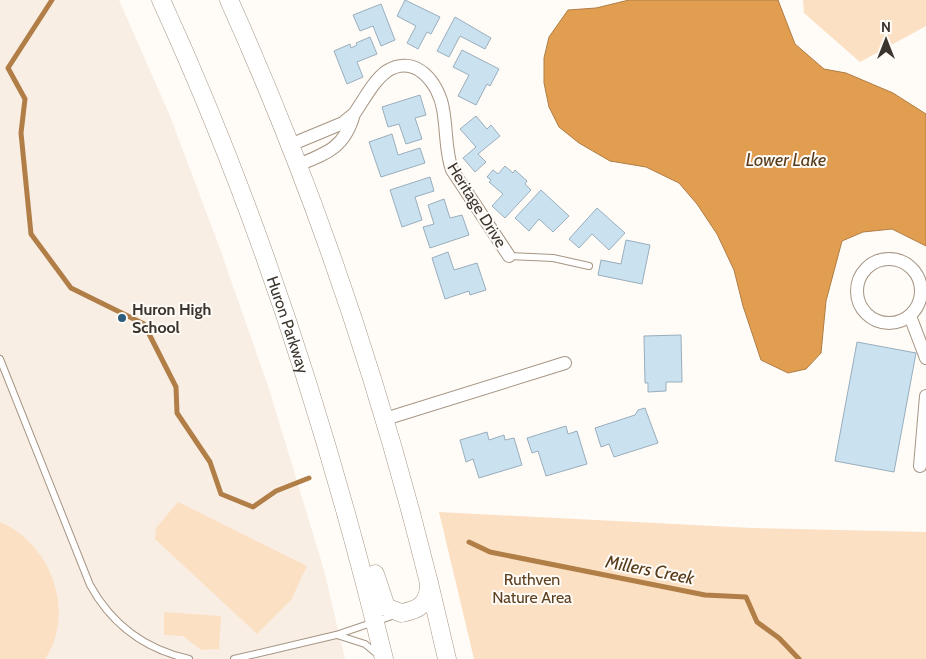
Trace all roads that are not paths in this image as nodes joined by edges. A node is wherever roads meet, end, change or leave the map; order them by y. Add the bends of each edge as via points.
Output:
1 (161, 0) edge
2 (229, 0) edge
3 (354, 114) junction
4 (290, 145) junction
5 (298, 165) junction
6 (509, 256) joint
7 (589, 266) dead end
8 (910, 316) junction
9 (926, 358) edge
10 (0, 359) edge
11 (565, 363) dead end
12 (926, 396) edge
13 (384, 419) junction
14 (920, 466) dead end
15 (344, 504) junction
16 (430, 583) junction
17 (401, 613) junction
18 (375, 622) junction
19 (336, 635) junction
20 (189, 659) edge
21 (234, 659) edge
22 (382, 659) edge
23 (447, 659) edge

1 - 15 main road, Huron Parkway via 203,97 289,322
2 - 4 main road
3 - 4 street, Heritage Drive via 336,126
3 - 5 street, Heritage Drive via 345,138 334,149
3 - 6 street, Heritage Drive via 376,82 388,71 414,67 425,73 441,97 452,170
4 - 5 main road
5 - 13 main road via 350,310
6 - 7 lane via 553,258
8 - 8 street via 921,295 921,284 910,266 889,259 878,260 868,266 857,288 863,310 878,321 889,323
8 - 9 street
10 - 20 lane via 98,600 121,627 141,642
11 - 13 street
12 - 14 street
13 - 16 main road
15 - 17 main road via 362,524 386,607
15 - 18 main road, Huron Parkway
16 - 17 main road via 423,606
16 - 23 main road
17 - 18 lane
18 - 19 lane
18 - 22 main road, Huron Parkway
19 - 21 lane
19 - 22 lane via 365,644

